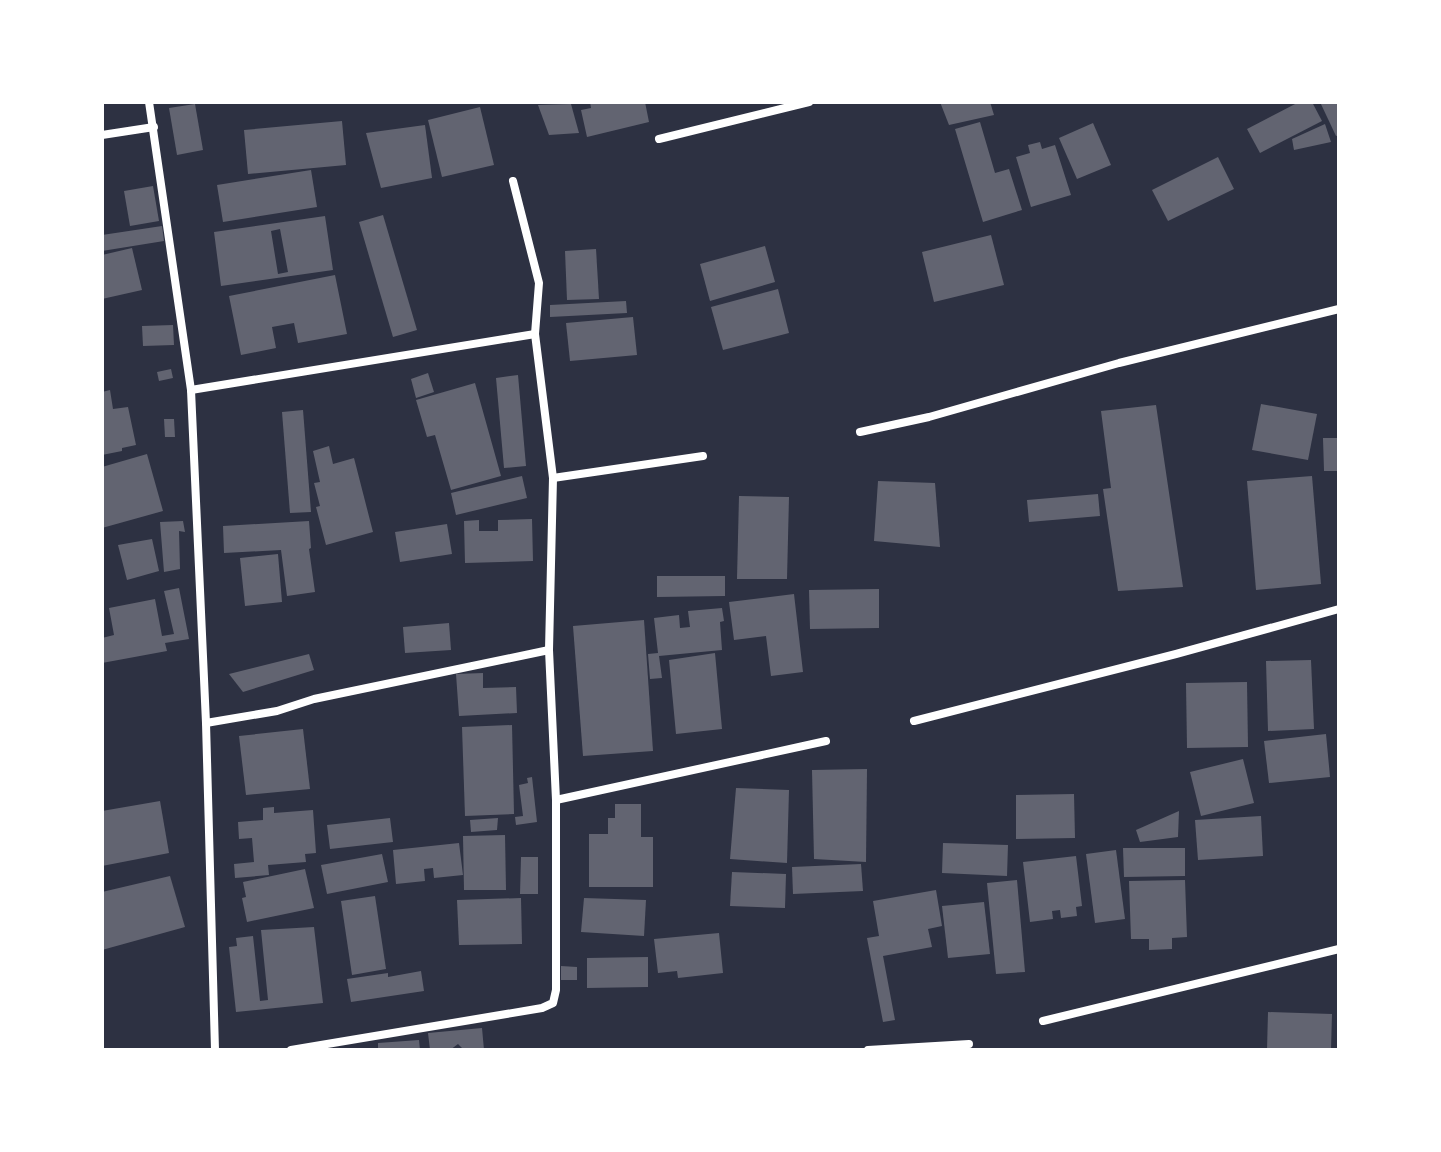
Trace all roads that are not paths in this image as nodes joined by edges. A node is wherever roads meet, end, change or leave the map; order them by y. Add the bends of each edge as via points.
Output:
1 (149, 102) edge
2 (809, 102) edge
3 (154, 127) junction
4 (102, 135) edge
5 (659, 139) dead end
6 (513, 181) dead end
7 (1339, 309) edge
8 (535, 334) junction
9 (191, 390) junction
10 (860, 432) dead end
11 (703, 456) dead end
12 (553, 478) junction
13 (1339, 609) edge
14 (549, 650) junction
15 (914, 721) dead end
16 (206, 723) junction
17 (826, 741) dead end
18 (556, 800) junction
19 (1339, 949) edge
20 (1043, 1021) dead end
21 (969, 1044) dead end
22 (215, 1050) edge
23 (291, 1050) edge
24 (868, 1050) edge

1 - 3 street
2 - 5 street
3 - 4 street
3 - 9 street
6 - 8 street via 539,283
7 - 10 street
8 - 9 street
8 - 12 street
9 - 16 street
11 - 12 street
12 - 14 street
13 - 15 street
14 - 16 street
14 - 18 street
16 - 22 street
17 - 18 street
18 - 23 street via 553,1003
19 - 20 street
21 - 24 street

